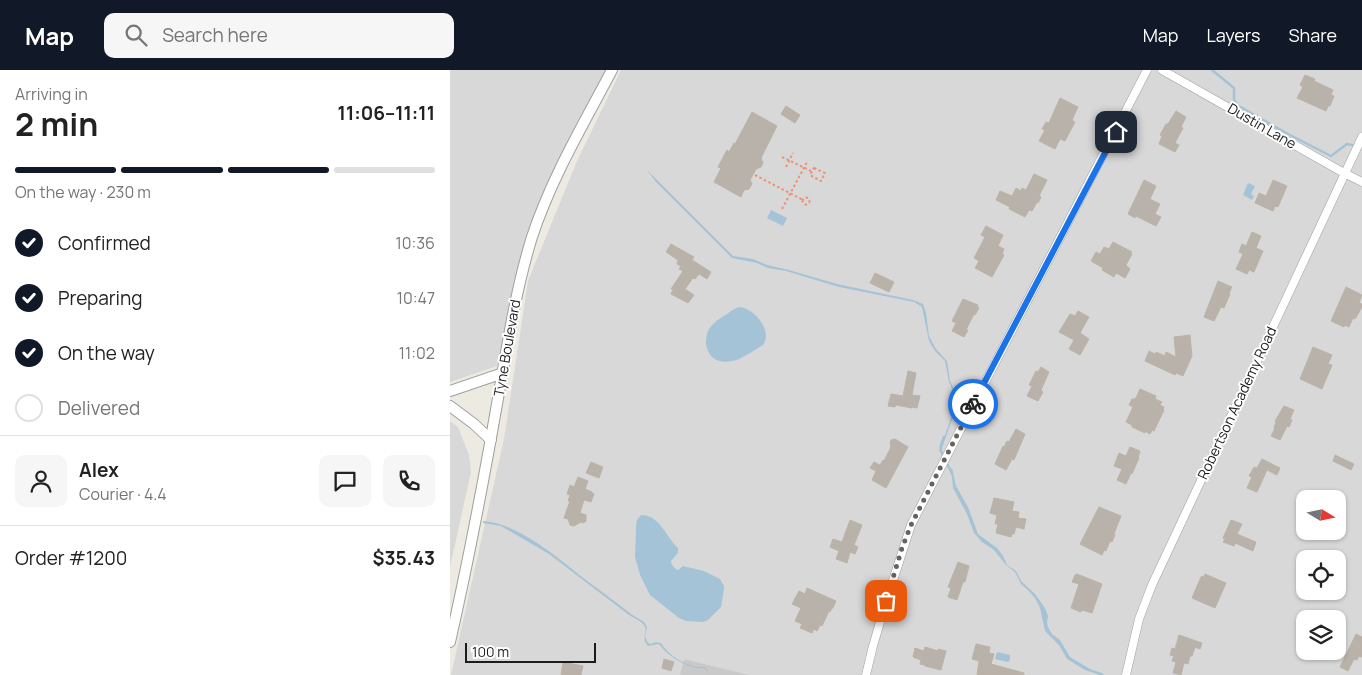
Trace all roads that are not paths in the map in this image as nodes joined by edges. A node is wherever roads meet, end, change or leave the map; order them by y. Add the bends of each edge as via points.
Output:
1 (612, 70) edge
2 (1147, 70) edge
3 (1162, 70) edge
4 (1362, 137) edge
5 (1344, 173) junction
6 (1362, 182) edge
7 (503, 373) junction
8 (450, 391) edge
9 (450, 406) edge
10 (491, 440) junction
11 (450, 642) edge
12 (866, 675) edge
13 (1126, 675) edge

1 - 7 street, Tyne Boulevard via 538,220 518,288
2 - 12 street via 911,525
3 - 5 street, Dustin Lane
4 - 5 street, Robertson Academy Road
5 - 6 street, Dustin Lane
5 - 13 street, Robertson Academy Road via 1152,585 1139,619
7 - 8 street
7 - 10 street, Tyne Boulevard
9 - 10 street
10 - 11 street, Tyne Boulevard

